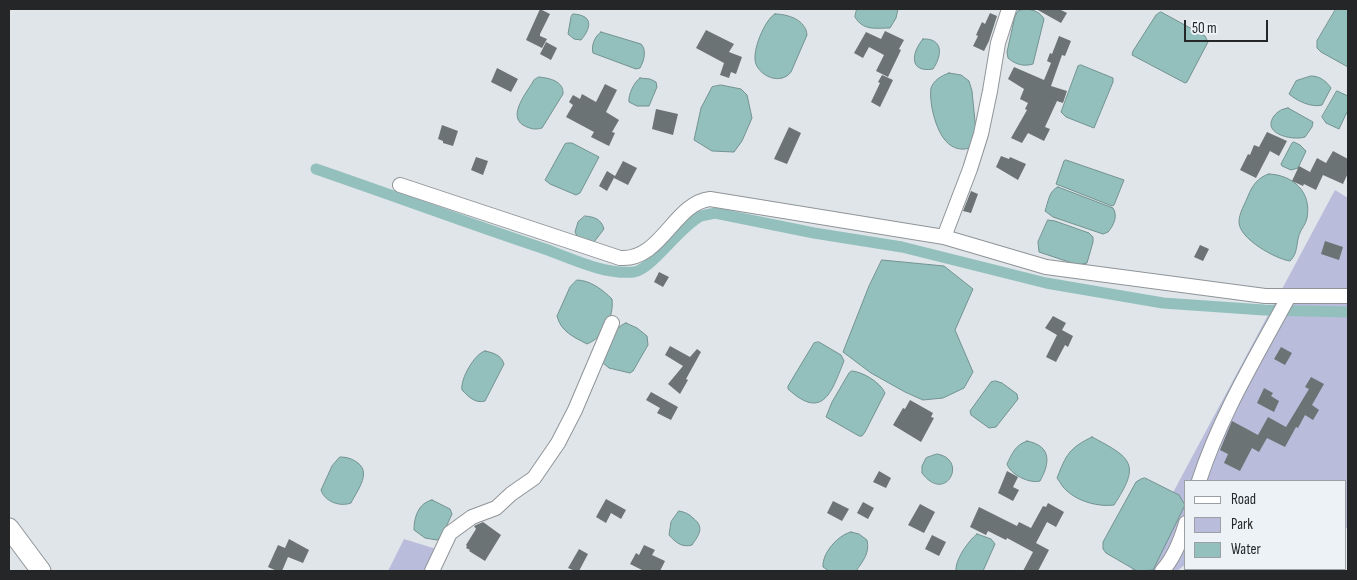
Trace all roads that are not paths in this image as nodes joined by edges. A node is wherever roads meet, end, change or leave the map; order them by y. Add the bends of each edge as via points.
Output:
1 (1009, 9) edge
2 (400, 184) dead end
3 (944, 237) junction
4 (1289, 296) junction
5 (1348, 296) edge
6 (612, 323) dead end
7 (1199, 480) edge
8 (9, 528) edge
9 (1184, 530) edge
10 (41, 571) edge
11 (432, 571) edge
12 (1162, 571) edge

1 - 3 street via 998,43 981,134
2 - 3 street via 630,259 644,253 695,204 710,199
3 - 4 street via 1046,266 1265,296
4 - 5 street
4 - 7 street via 1239,387 1210,448
6 - 11 street via 576,410 534,478 496,508 472,517 450,533
8 - 10 main road
9 - 12 street

